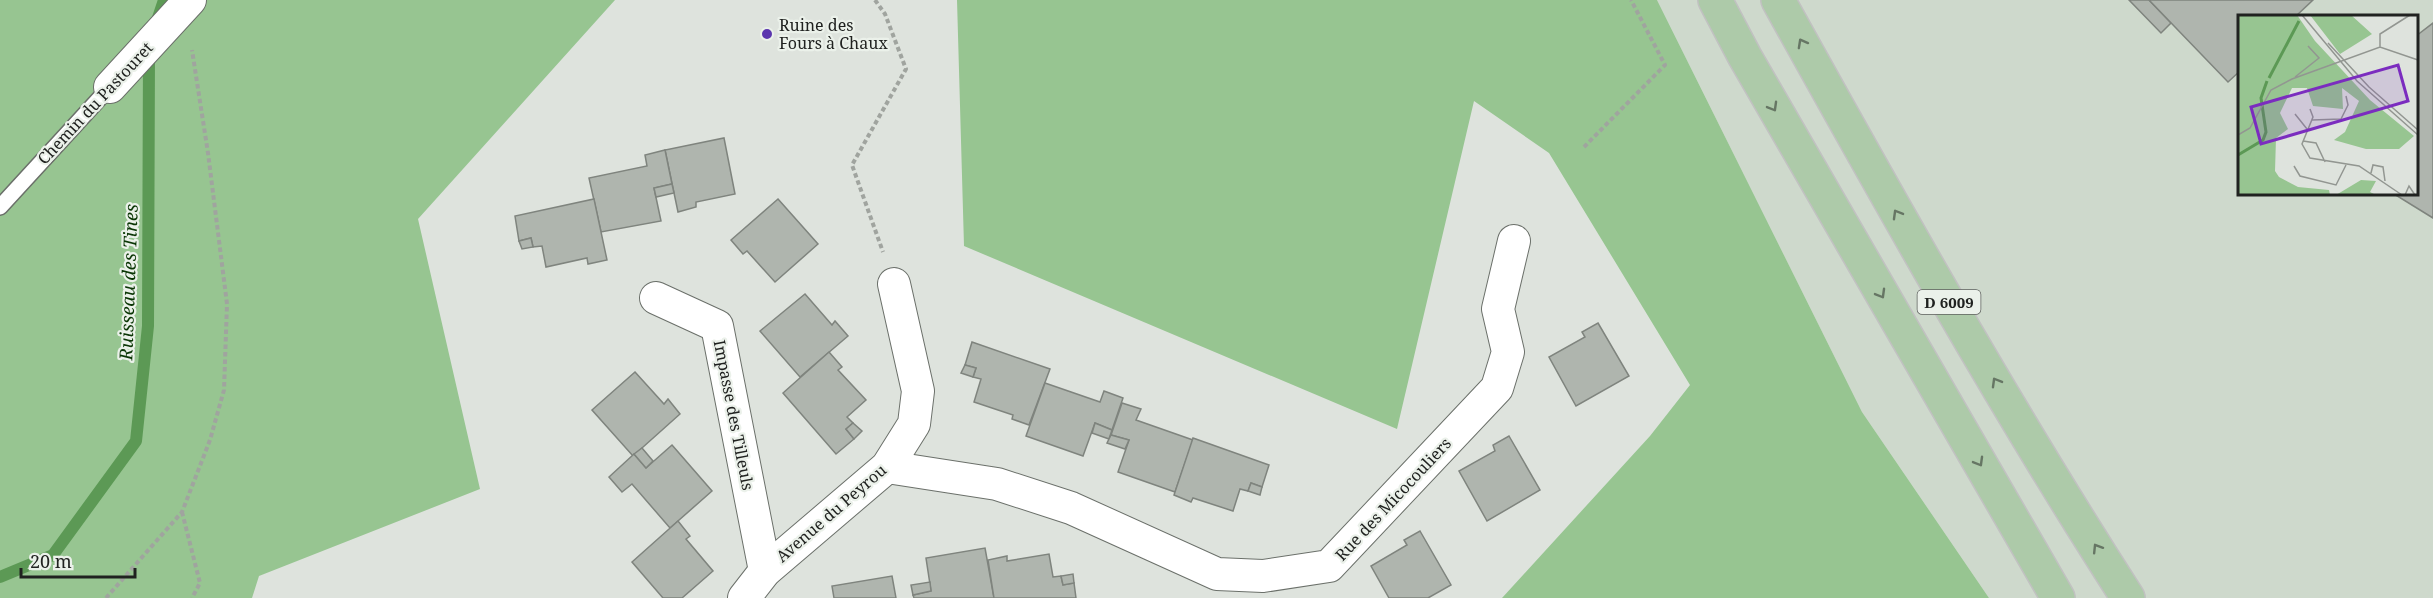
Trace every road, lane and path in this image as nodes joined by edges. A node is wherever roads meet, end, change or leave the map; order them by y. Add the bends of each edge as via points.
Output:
1 (875, 0) edge
2 (1631, 0) edge
3 (1715, 0) edge
4 (1778, 0) edge
5 (188, 2) edge
6 (110, 87) joint
7 (1584, 147) dead end
8 (0, 207) edge
9 (1514, 241) dead end
10 (894, 284) joint
11 (656, 298) dead end
12 (887, 467) junction
13 (182, 512) junction
14 (765, 571) junction
15 (106, 598) edge
16 (192, 598) edge
17 (744, 598) edge
18 (2058, 598) edge
19 (2128, 598) edge

1 - 10 path via 885,14 906,69 852,165
2 - 7 path via 1665,65
3 -> 18 main road, D 6009
19 -> 4 main road, D 6009 via 1902,222
5 - 6 street, Chemin du Pastouret
5 - 13 path via 227,304 224,390 210,440
6 - 8 lane, Chemin du Pastouret
9 - 12 street, Rue des Micocouliers via 1498,309 1508,352 1497,388 1329,566 1263,576 1217,574 1050,501 997,484
10 - 12 street, Avenue du Peyrou via 918,391 914,424
11 - 14 street, Impasse des Tilleuls via 717,326
12 - 14 street, Avenue du Peyrou
13 - 15 path
13 - 16 path via 200,583
14 - 17 street, Avenue du Peyrou

